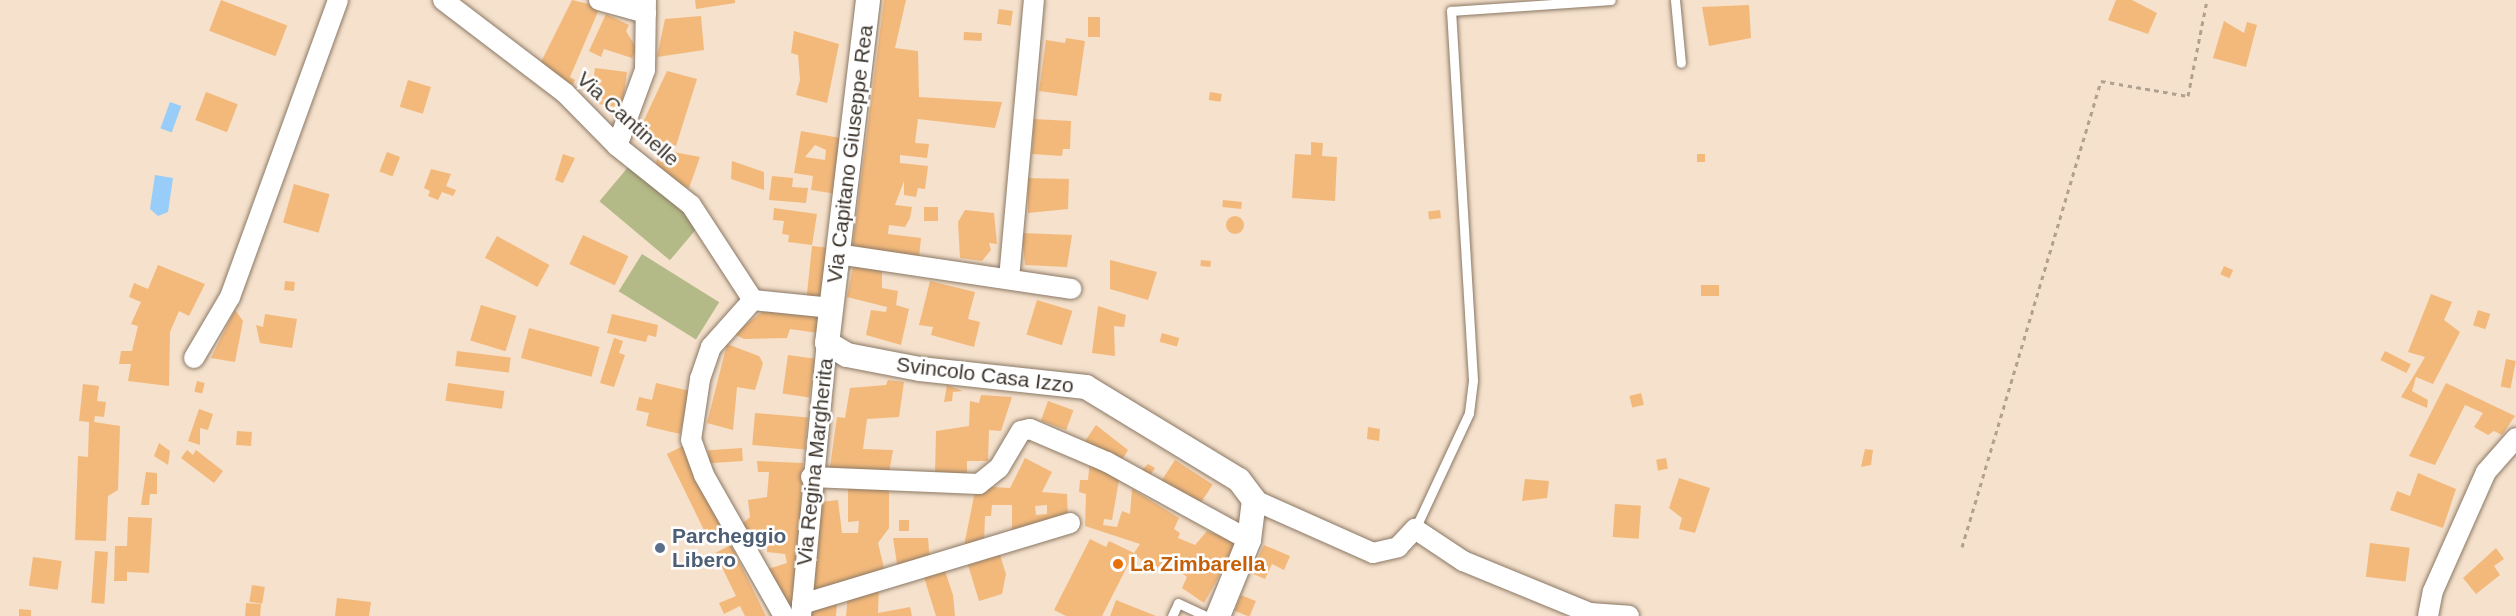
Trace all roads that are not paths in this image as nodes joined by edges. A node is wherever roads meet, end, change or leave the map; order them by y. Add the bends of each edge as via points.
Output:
1 (338, 0) edge
2 (443, 0) edge
3 (599, 0) edge
4 (868, 0) edge
5 (1034, 0) edge
6 (1611, 0) edge
7 (1675, 0) edge
8 (646, 7) edge
9 (1681, 63) dead end
10 (617, 146) junction
11 (838, 254) junction
12 (1009, 279) junction
13 (1071, 289) dead end
14 (753, 300) junction
15 (832, 308) junction
16 (827, 343) junction
17 (194, 358) dead end
18 (2516, 438) edge
19 (811, 477) junction
20 (1254, 500) junction
21 (1070, 523) dead end
22 (1415, 529) junction
23 (1249, 540) junction
24 (802, 610) edge
25 (784, 616) edge
26 (1172, 616) edge
27 (1206, 616) edge
28 (1218, 616) edge
29 (1629, 616) edge
30 (2428, 616) edge

1 - 17 street via 230,297
2 - 10 street, Via Cantinelle via 565,93
3 - 8 street
4 - 11 street, Via Capitano Giuseppe Rea
5 - 12 street
6 - 22 lane via 1451,11 1473,380 1469,412
7 - 9 lane
8 - 10 street via 645,70
10 - 14 street, Via Cantinelle via 691,205
11 - 12 street via 928,272
11 - 15 street, Via Capitano Giuseppe Rea
12 - 13 street
14 - 15 street
14 - 25 street via 711,347 691,440 704,475
15 - 16 street, Via Regina Margherita
16 - 19 street, Via Regina Margherita
16 - 20 street, Svincolo Casa Izzo via 847,355 920,369 1086,387 1181,440 1239,480
18 - 30 street via 2486,472 2433,591
19 - 23 street via 979,484 999,468 1021,431 1030,429 1107,462
19 - 24 street, Via Regina Margherita
20 - 22 street via 1373,553 1398,547
20 - 23 street
21 - 24 street
22 - 29 street via 1463,561 1590,613
23 - 28 street
26 - 27 lane via 1178,603

